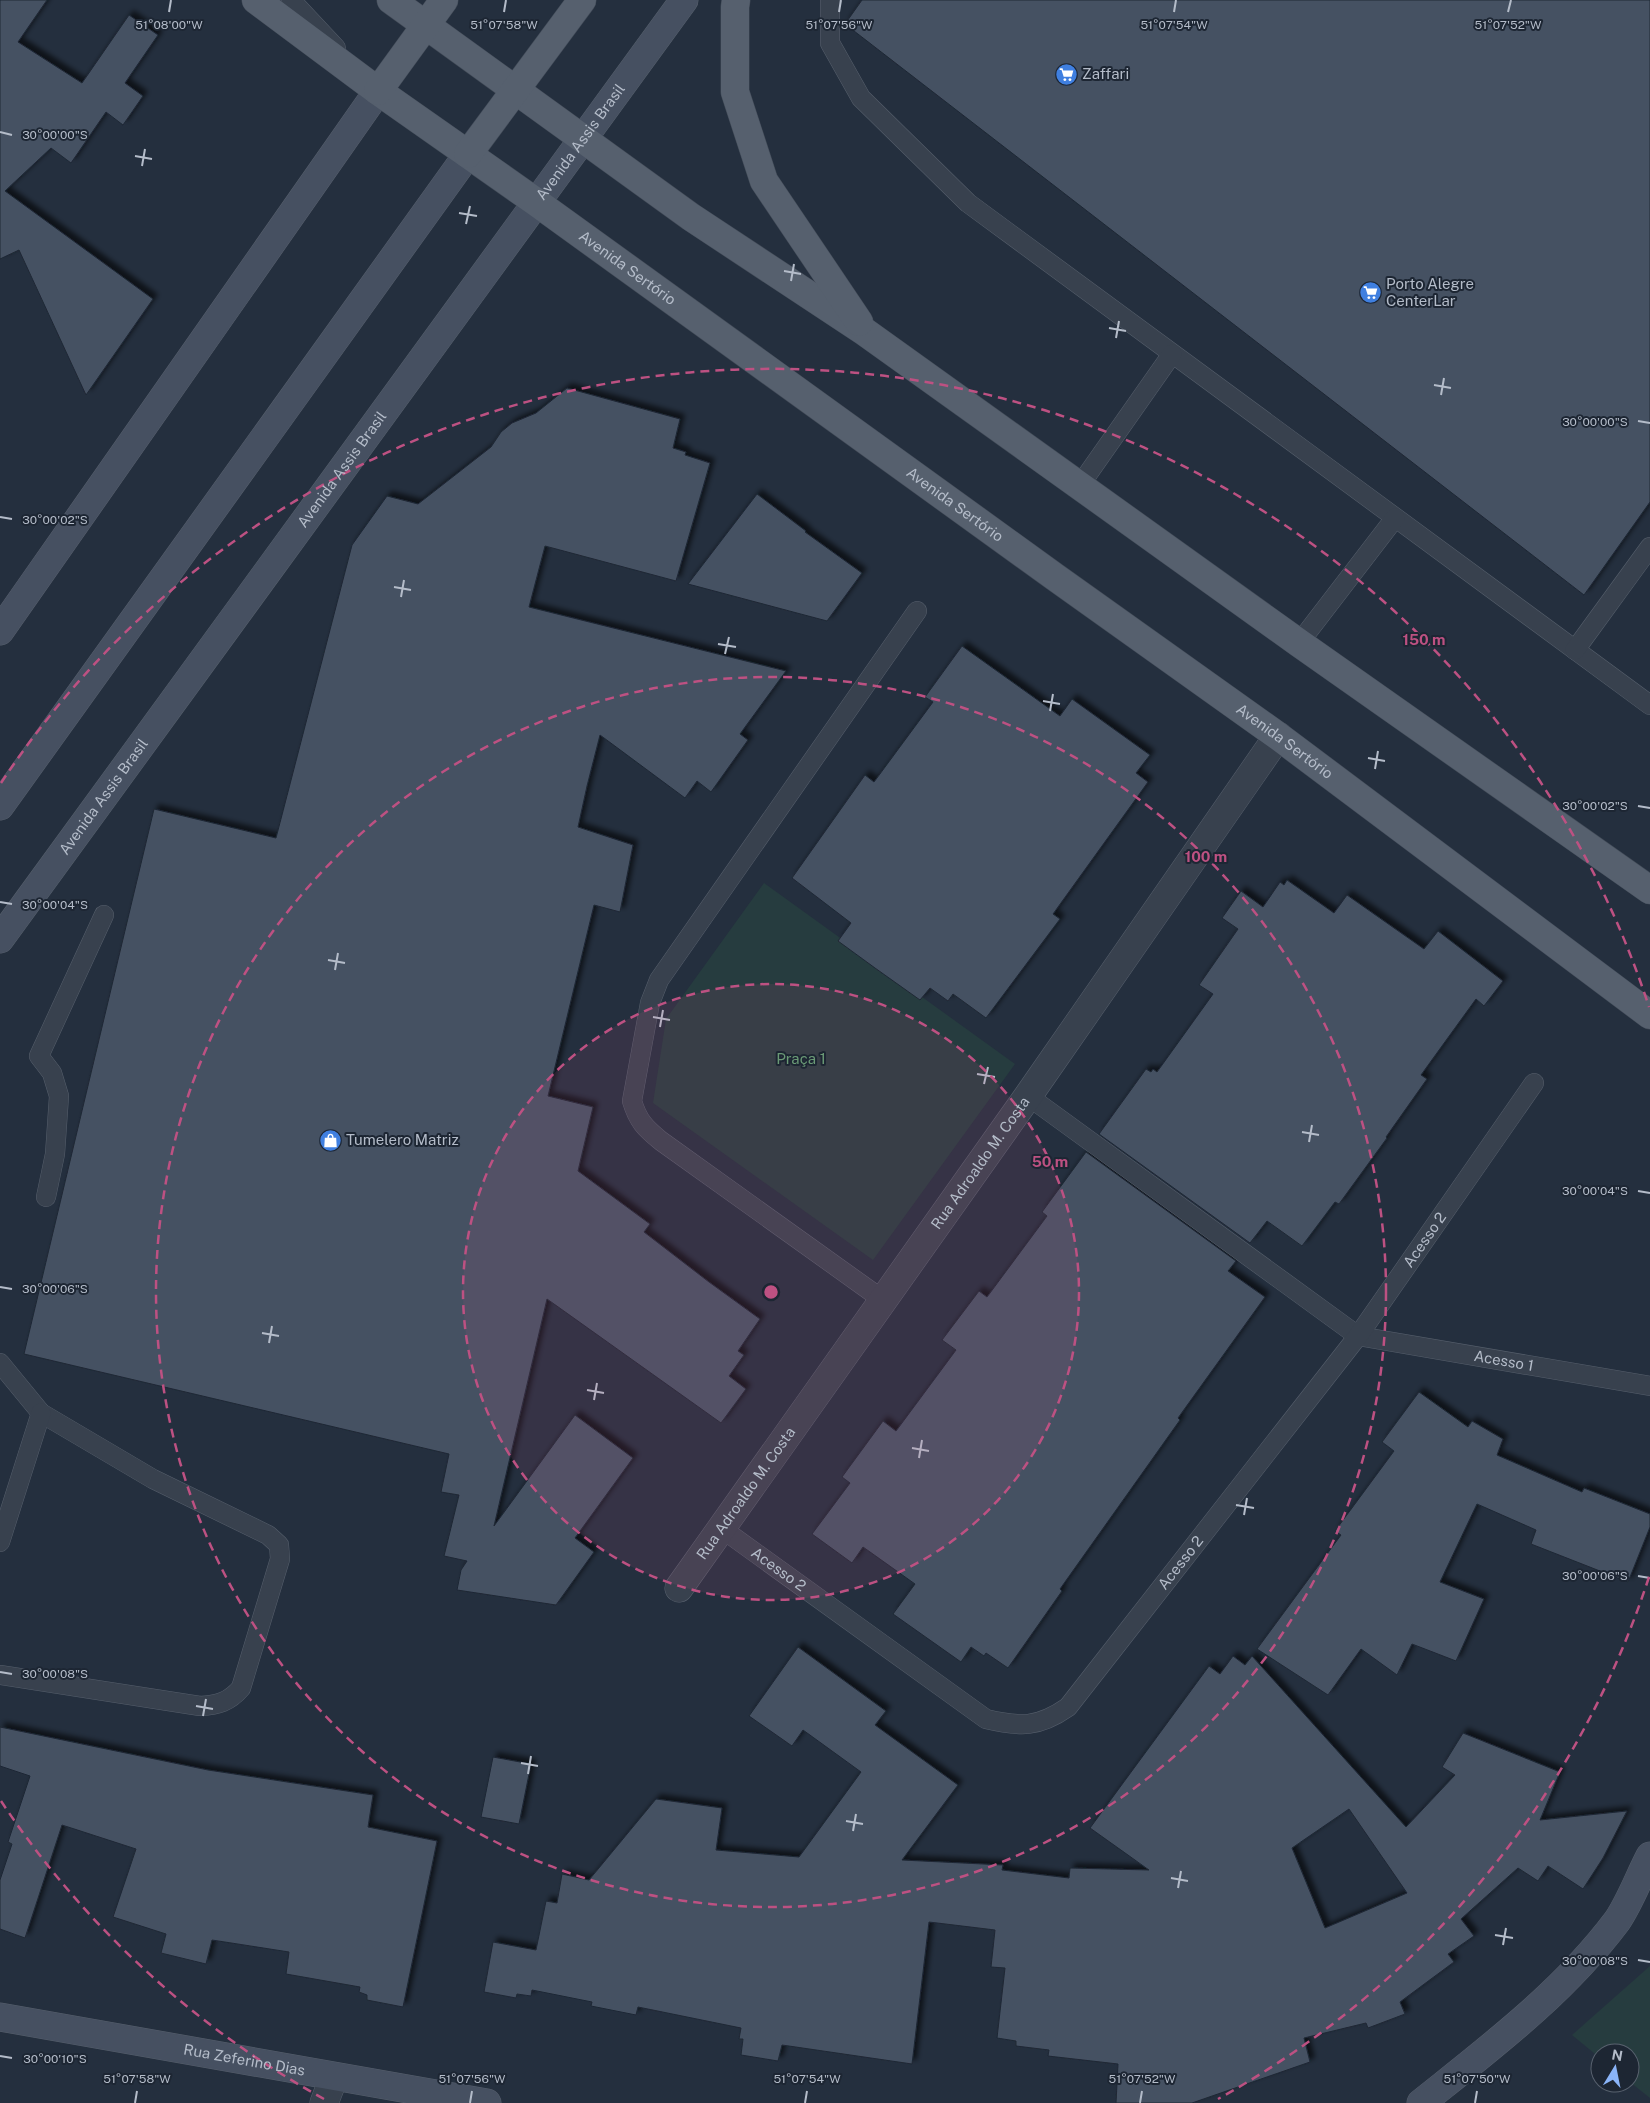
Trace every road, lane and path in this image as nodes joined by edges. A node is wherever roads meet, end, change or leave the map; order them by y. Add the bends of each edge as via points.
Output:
1 (256, 0) edge
2 (291, 0) edge
3 (379, 0) edge
4 (391, 0) edge
5 (444, 0) edge
6 (582, 0) edge
7 (684, 0) edge
8 (736, 0) edge
9 (830, 0) edge
10 (424, 25) junction
11 (378, 91) junction
12 (514, 91) junction
13 (581, 139) junction
14 (468, 154) junction
15 (536, 202) junction
16 (865, 332) junction
17 (1172, 354) junction
18 (1080, 485) junction
19 (1395, 518) junction
20 (1650, 547) edge
21 (917, 611) dead end
22 (0, 631) edge
23 (1299, 643) junction
24 (1574, 650) junction
25 (1650, 705) edge
26 (1278, 736) junction
27 (0, 806) edge
28 (1650, 890) edge
29 (104, 915) dead end
30 (0, 939) edge
31 (1650, 1014) edge
32 (1534, 1083) dead end
33 (1028, 1096) junction
34 (46, 1197) dead end
35 (883, 1300) junction
36 (1358, 1336) junction
37 (0, 1364) edge
38 (1650, 1386) edge
39 (41, 1413) junction
40 (721, 1528) junction
41 (0, 1542) edge
42 (679, 1588) dead end
43 (0, 1675) edge
44 (1650, 1856) edge
45 (0, 2017) edge
46 (334, 2076) junction
47 (324, 2103) edge
48 (487, 2103) edge
49 (1421, 2103) edge

1 - 11 main road, Avenida Sertório
2 - 11 lane
3 - 10 lane
4 - 10 main road
5 - 10 main road
6 - 12 main road
7 - 13 main road, Avenida Assis Brasil
8 - 16 main road via 735,92 764,181
9 - 17 lane via 830,43 861,98 968,203
10 - 11 main road
10 - 12 main road
11 - 14 main road, Avenida Sertório
11 - 22 main road
12 - 13 main road
12 - 14 main road
13 - 15 main road, Avenida Assis Brasil
13 - 16 main road via 691,217
14 - 15 main road, Avenida Sertório
14 - 27 main road
15 - 26 main road, Avenida Sertório
15 - 30 main road, Avenida Assis Brasil
16 - 18 main road
17 - 18 lane
17 - 19 lane
18 - 23 main road
19 - 23 lane
19 - 24 lane
20 - 24 lane
21 - 35 lane via 659,980 650,1003 632,1101 636,1116 661,1141
23 - 28 main road
24 - 25 lane
26 - 31 main road, Avenida Sertório
26 - 33 street, Rua Adroaldo M. Costa
29 - 34 lane via 39,1056 52,1073 59,1096 55,1154
32 - 36 lane, Acesso 2
33 - 35 street, Rua Adroaldo M. Costa
33 - 36 lane
35 - 40 street, Rua Adroaldo M. Costa
36 - 38 lane, Acesso 1
36 - 40 lane, Acesso 2 via 1068,1706 1053,1717 1032,1725 1011,1725 986,1719
37 - 39 lane
39 - 41 lane
39 - 43 lane via 153,1479 268,1535 279,1545 280,1559 241,1688 227,1701 200,1706
40 - 42 street, Rua Adroaldo M. Costa
44 - 49 main road via 1618,1919 1570,1977 1506,2035
45 - 46 main road, Rua Zeferino Dias
46 - 47 street
46 - 48 main road, Rua Zeferino Dias

